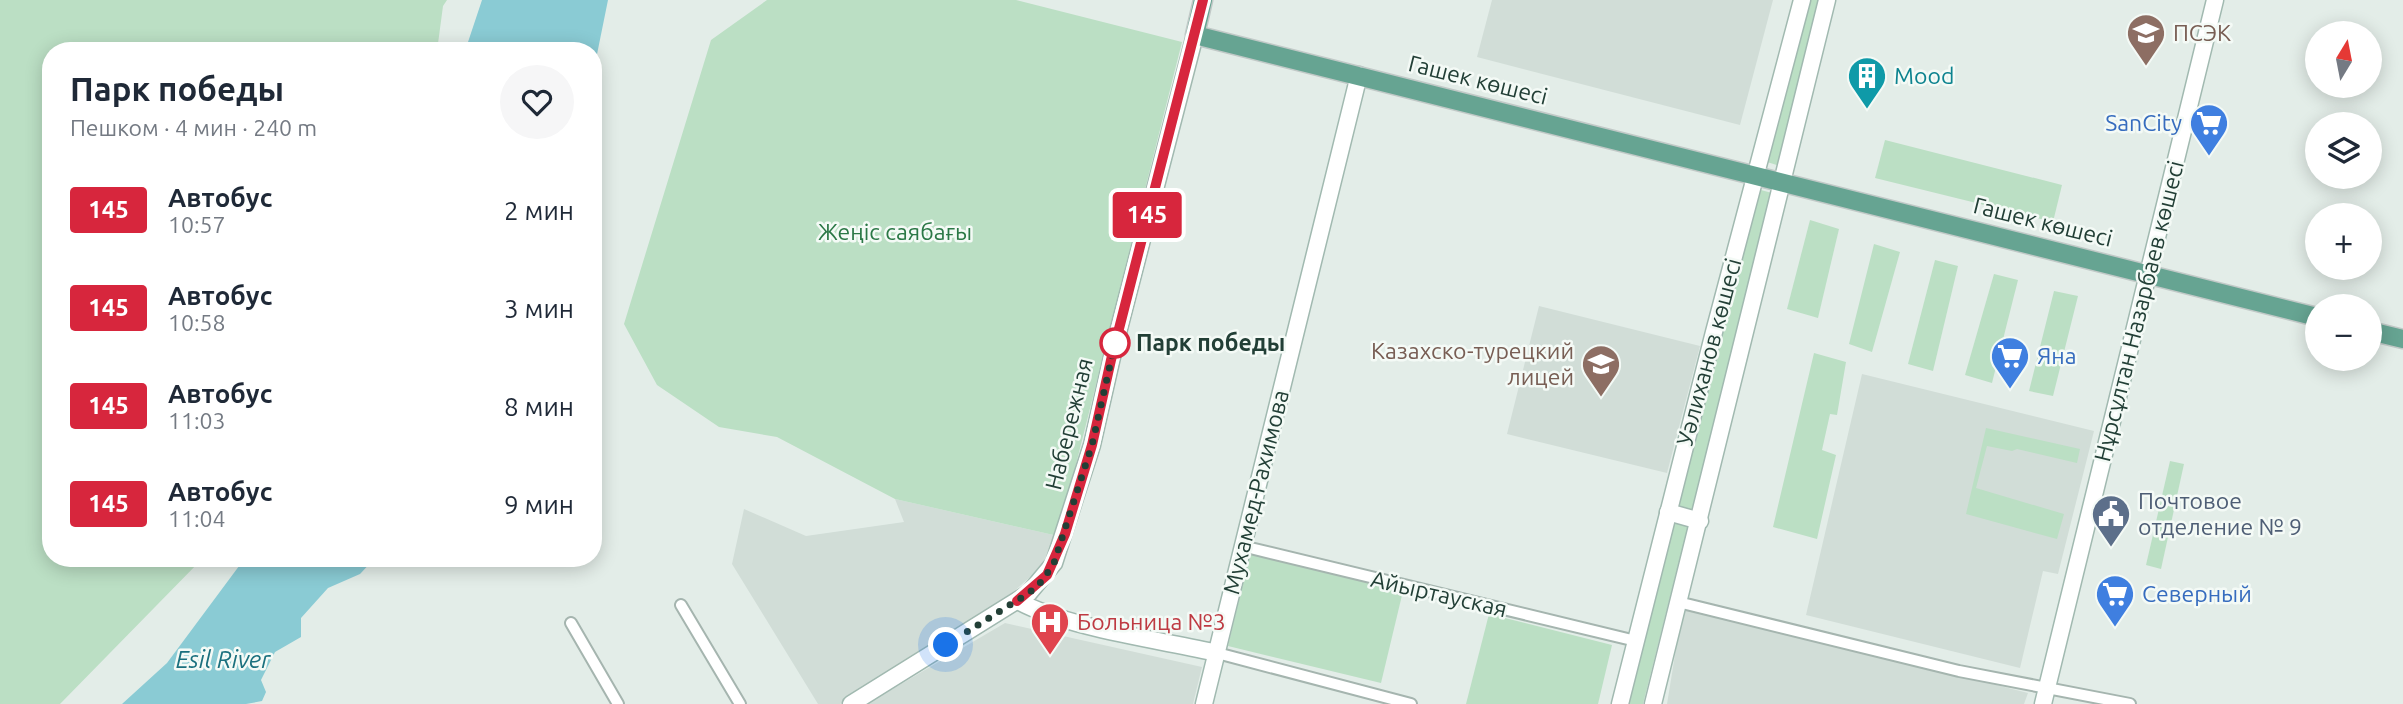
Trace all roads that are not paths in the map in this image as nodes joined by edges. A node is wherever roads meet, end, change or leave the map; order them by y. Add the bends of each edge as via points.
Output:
1 (1203, 0) edge
2 (1802, 0) edge
3 (1827, 0) edge
4 (2215, 0) edge
5 (1195, 35) junction
6 (1359, 75) junction
7 (1753, 174) junction
8 (1784, 182) junction
9 (2150, 275) junction
10 (2305, 314) edge
11 (2382, 334) edge
12 (2403, 339) edge
13 (1668, 512) junction
14 (1700, 521) junction
15 (1242, 546) junction
16 (1047, 575) junction
17 (1017, 601) junction
18 (1678, 602) junction
19 (681, 605) dead end
20 (1056, 615) junction
21 (570, 622) dead end
22 (1636, 641) junction
23 (1217, 653) junction
24 (2045, 696) edge
25 (618, 704) edge
26 (740, 704) edge
27 (851, 704) edge
28 (1204, 704) edge
29 (1411, 704) edge
30 (1620, 704) edge
31 (1653, 704) edge
32 (2130, 704) edge

1 - 5 main road, Набережная
2 - 7 main road, Уәлиханов көшесі
3 - 8 main road, Уәлиханов көшесі
4 - 9 main road, Нұрсұлтан Назарбаев көшесі
5 - 6 main road, Гашек көшесі
5 - 16 main road, Набережная via 1092,445 1065,534
6 - 7 main road, Гашек көшесі
6 - 15 main road, Мухамед-Рахимова
7 - 8 main road, Гашек көшесі
7 - 13 main road, Уәлиханов көшесі
8 - 9 main road, Гашек көшесі
8 - 14 main road, Уәлиханов көшесі
9 - 10 main road, Гашек көшесі
9 - 24 main road, Нұрсұлтан Назарбаев көшесі
11 - 12 main road
13 - 14 main road
13 - 22 main road, Уәлиханов көшесі
14 - 18 main road, Уәлиханов көшесі
15 - 22 street, Айыртауская
15 - 23 main road, Мухамед-Рахимова
16 - 17 main road, Набережная
16 - 20 main road via 1043,595
17 - 20 main road
17 - 27 main road, Набережная
18 - 24 street
18 - 31 main road, Уәлиханов көшесі
19 - 26 street
20 - 23 main road
21 - 25 street
22 - 30 main road, Уәлиханов көшесі
23 - 28 main road, Мухамед-Рахимова
23 - 29 street
24 - 32 street

